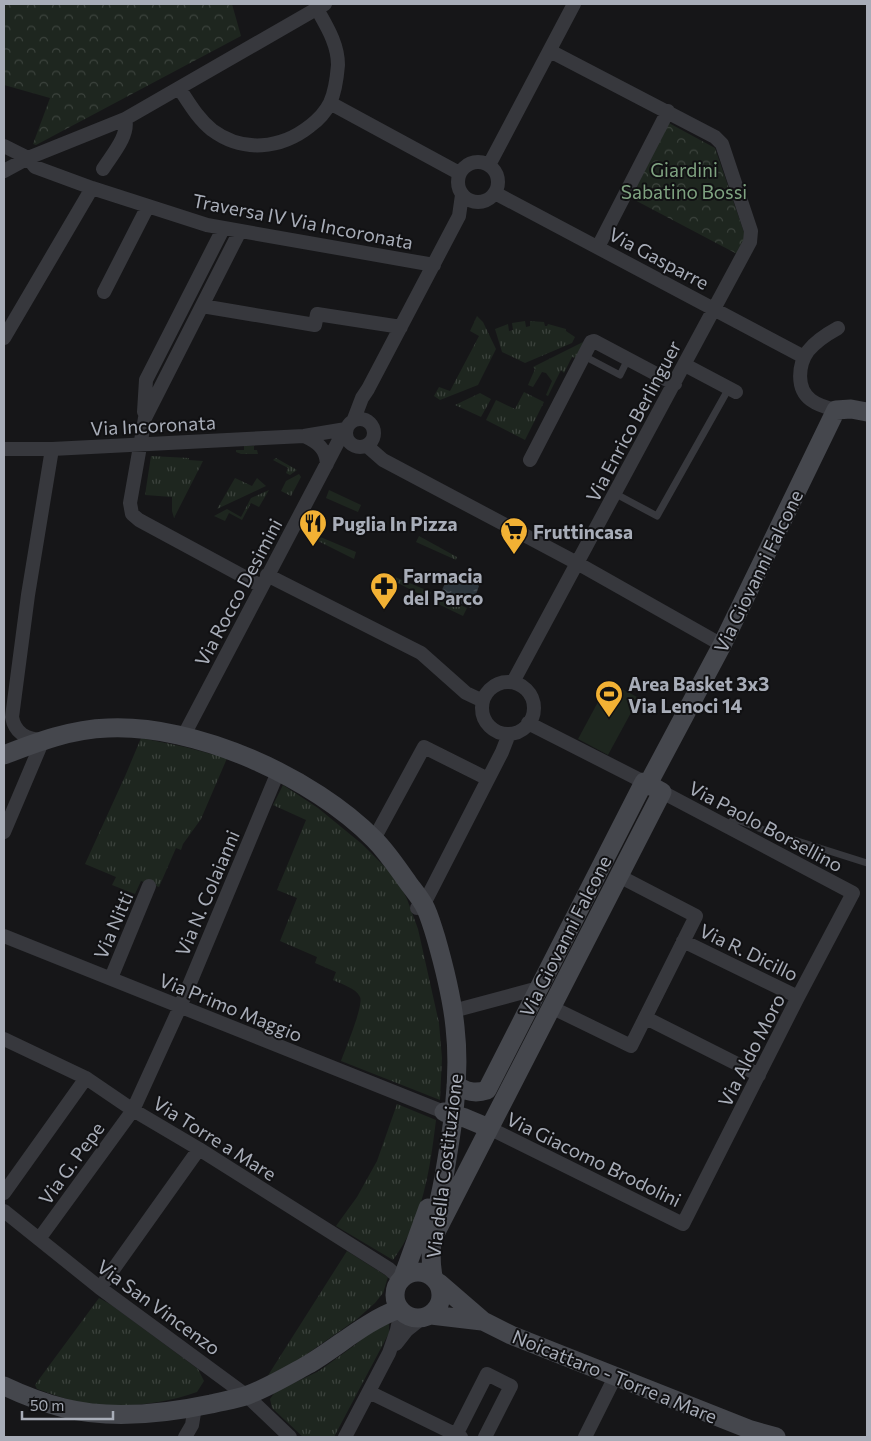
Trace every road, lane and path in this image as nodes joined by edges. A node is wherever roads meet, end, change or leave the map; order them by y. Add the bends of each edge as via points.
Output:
1 (574, 4) edge
2 (321, 6) edge
3 (550, 51) junction
4 (179, 88) junction
5 (330, 103) junction
6 (668, 111) junction
7 (125, 119) junction
8 (4, 146) edge
9 (28, 158) junction
10 (490, 165) junction
11 (103, 169) dead end
12 (4, 171) edge
13 (460, 173) junction
14 (92, 188) junction
15 (495, 193) junction
16 (462, 196) junction
17 (478, 203) junction
18 (148, 206) junction
19 (460, 216) junction
20 (223, 229) junction
21 (240, 232) junction
22 (598, 247) junction
23 (434, 265) junction
24 (104, 292) dead end
25 (202, 306) junction
26 (714, 310) junction
27 (401, 327) junction
28 (838, 328) dead end
29 (4, 338) edge
30 (804, 357) junction
31 (685, 365) junction
32 (675, 384) junction
33 (368, 389) junction
34 (732, 390) joint
35 (836, 410) junction
36 (867, 412) edge
37 (145, 418) junction
38 (371, 424) junction
39 (353, 435) junction
40 (304, 436) junction
41 (140, 444) junction
42 (4, 449) edge
43 (52, 449) junction
44 (530, 460) dead end
45 (326, 465) junction
46 (616, 494) junction
47 (577, 563) junction
48 (264, 580) junction
49 (722, 645) junction
50 (513, 682) junction
51 (483, 700) junction
52 (12, 718) junction
53 (528, 723) junction
54 (4, 729) edge
55 (509, 734) junction
56 (184, 735) junction
57 (43, 740) junction
58 (4, 755) edge
59 (278, 772) junction
60 (488, 779) junction
61 (651, 786) junction
62 (728, 826) junction
63 (4, 832) edge
64 (374, 839) junction
65 (867, 862) edge
66 (619, 876) junction
67 (149, 886) dead end
68 (853, 893) joint
69 (420, 906) junction
70 (4, 936) edge
71 (683, 941) junction
72 (111, 978) junction
73 (537, 991) junction
74 (798, 997) junction
75 (180, 1007) junction
76 (551, 1007) junction
77 (453, 1011) junction
78 (646, 1018) junction
79 (4, 1039) edge
80 (759, 1075) junction
81 (86, 1078) junction
82 (456, 1085) junction
83 (488, 1087) junction
84 (506, 1094) junction
85 (133, 1110) junction
86 (454, 1115) junction
87 (489, 1128) junction
88 (199, 1149) junction
89 (4, 1193) edge
90 (4, 1211) edge
91 (684, 1224) joint
92 (433, 1238) junction
93 (39, 1239) junction
94 (401, 1279) junction
95 (436, 1280) junction
96 (100, 1288) junction
97 (400, 1310) junction
98 (426, 1317) junction
99 (483, 1321) junction
100 (390, 1353) junction
101 (615, 1377) junction
102 (4, 1386) edge
103 (369, 1392) junction
104 (247, 1396) junction
105 (195, 1407) junction
106 (458, 1436) edge
107 (185, 1437) edge
108 (290, 1437) edge
109 (345, 1437) edge
110 (485, 1437) edge
111 (585, 1437) edge
112 (776, 1437) edge

1 - 3 street
2 - 4 street
2 - 5 street via 336,46 338,64
3 - 6 street, Via Enrico Berlinguer
3 - 10 street
4 - 5 street via 199,117 213,130 245,145 279,143 299,134 317,120
4 - 7 street
5 - 13 street
6 - 22 street
6 - 26 street, Via Enrico Berlinguer via 722,144 752,230 750,242
7 - 9 street
7 - 11 street via 124,134
8 - 9 street, Traversa IV Via Incoronata
9 - 12 street
9 - 14 street, Traversa IV Via Incoronata via 35,167
10 - 13 street via 472,162
10 - 15 street via 497,175
13 - 16 street via 458,185
14 - 18 street, Traversa IV Via Incoronata
14 - 29 street
15 - 17 street
15 - 22 street, Via Gasparre
16 - 17 street
16 - 19 street
17 - 19 street
18 - 20 street, Traversa IV Via Incoronata
18 - 24 street
19 - 23 street
20 - 21 street, Traversa IV Via Incoronata
20 - 37 street via 146,380
21 - 23 street, Traversa IV Via Incoronata
21 - 25 street
22 - 26 street, Via Gasparre
23 - 27 street
25 - 27 street via 315,324 317,314
25 - 37 street
26 - 30 street, Via Gasparre
26 - 31 street, Via Enrico Berlinguer
27 - 33 street
28 - 30 street via 826,334
30 - 35 street via 800,376 803,392 812,401
31 - 32 street, Via Enrico Berlinguer
31 - 34 street
32 - 44 street via 591,342
32 - 46 street, Via Enrico Berlinguer
33 - 38 street
33 - 39 street via 362,398
34 - 46 lane via 657,516
35 - 36 street
35 - 49 street, Via Giovanni Falcone
37 - 41 street
38 - 39 street via 363,419
38 - 39 street via 373,438
39 - 40 street, Via Incoronata
39 - 45 street, Via Rocco Desimini via 343,451
39 - 47 street via 383,460
40 - 41 street, Via Incoronata
40 - 45 street via 324,450
41 - 43 street, Via Incoronata
41 - 48 street via 130,503 132,514
42 - 43 street, Via Incoronata
43 - 52 street
45 - 48 street, Via Rocco Desimini
46 - 47 street, Via Enrico Berlinguer
47 - 49 street
47 - 50 street, Via Enrico Berlinguer
48 - 51 street via 421,653 466,692
48 - 56 street, Via Rocco Desimini
49 - 61 street, Via Giovanni Falcone
50 - 51 street via 491,688
50 - 53 street via 521,685 532,698 534,707
51 - 55 street via 482,709 488,724 501,733
52 - 54 street
52 - 57 street via 20,733 34,740
53 - 55 street
53 - 61 street, Via Paolo Borsellino
55 - 60 street
56 - 57 street, Via della Costituzione via 108,728
56 - 59 street, Via della Costituzione via 252,758
57 - 58 street, Via della Costituzione
57 - 63 street
59 - 64 street, Via della Costituzione via 318,795
59 - 75 street, Via N. Colaianni
60 - 64 street via 424,747
60 - 69 street
61 - 62 street, Via Paolo Borsellino
61 - 66 street
61 - 73 street, Via Giovanni Falcone
62 - 65 lane via 732,821 740,821
62 - 68 street, Via Paolo Borsellino
64 - 69 street, Via della Costituzione via 410,886
66 - 71 street via 696,916
66 - 76 street
67 - 72 street, Via Nitti
68 - 74 street, Via Aldo Moro
69 - 77 street, Via della Costituzione via 427,910
69 - 86 street, Via della Costituzione via 444,1016 446,1079
70 - 72 street, Via Primo Maggio
71 - 74 street, Via R. Dicillo
71 - 78 street
72 - 75 street, Via Primo Maggio
73 - 77 street
73 - 83 street, Via Giovanni Falcone
74 - 80 street, Via Aldo Moro
75 - 85 street, Via N. Colaianni
75 - 86 street, Via Primo Maggio
76 - 78 street via 631,1046
76 - 84 street
77 - 82 street, Via della Costituzione
78 - 80 street
79 - 81 street, Via Torre a Mare
80 - 91 street, Via Aldo Moro
81 - 85 street, Via Torre a Mare
81 - 89 street
82 - 83 street via 466,1091 480,1093
82 - 86 street, Via della Costituzione
83 - 84 street
83 - 86 street, Via Giovanni Falcone via 481,1106
84 - 87 street
85 - 88 street, Via Torre a Mare
85 - 93 street, Via G. Pepe
86 - 87 street
86 - 92 street, Via della Costituzione
86 - 94 street, Via della Costituzione via 424,1223
87 - 91 street, Via Giacomo Brodolini
87 - 92 street
88 - 94 street, Via Torre a Mare
88 - 96 street
90 - 93 street, Via San Vincenzo
92 - 95 street, Via della Costituzione via 430,1252
93 - 96 street, Via San Vincenzo
94 - 95 street via 415,1272 427,1273
94 - 97 street via 395,1298
95 - 98 street via 442,1297 436,1310
95 - 99 street, Noicattaro - Torre a Mare
96 - 104 street, Via San Vincenzo
97 - 98 street via 407,1316
97 - 100 street via 398,1330
97 - 104 street via 375,1319 308,1364
98 - 99 street, Noicattaro - Torre a Mare
98 - 100 street via 408,1330
99 - 101 street, Noicattaro - Torre a Mare
100 - 103 street
101 - 111 street
101 - 112 street, Noicattaro - Torre a Mare
102 - 105 street via 65,1408 109,1414 167,1412
103 - 106 street
103 - 109 street
104 - 105 street
104 - 108 street, Via San Vincenzo
105 - 107 street via 192,1425
106 - 110 street via 487,1374 511,1386

